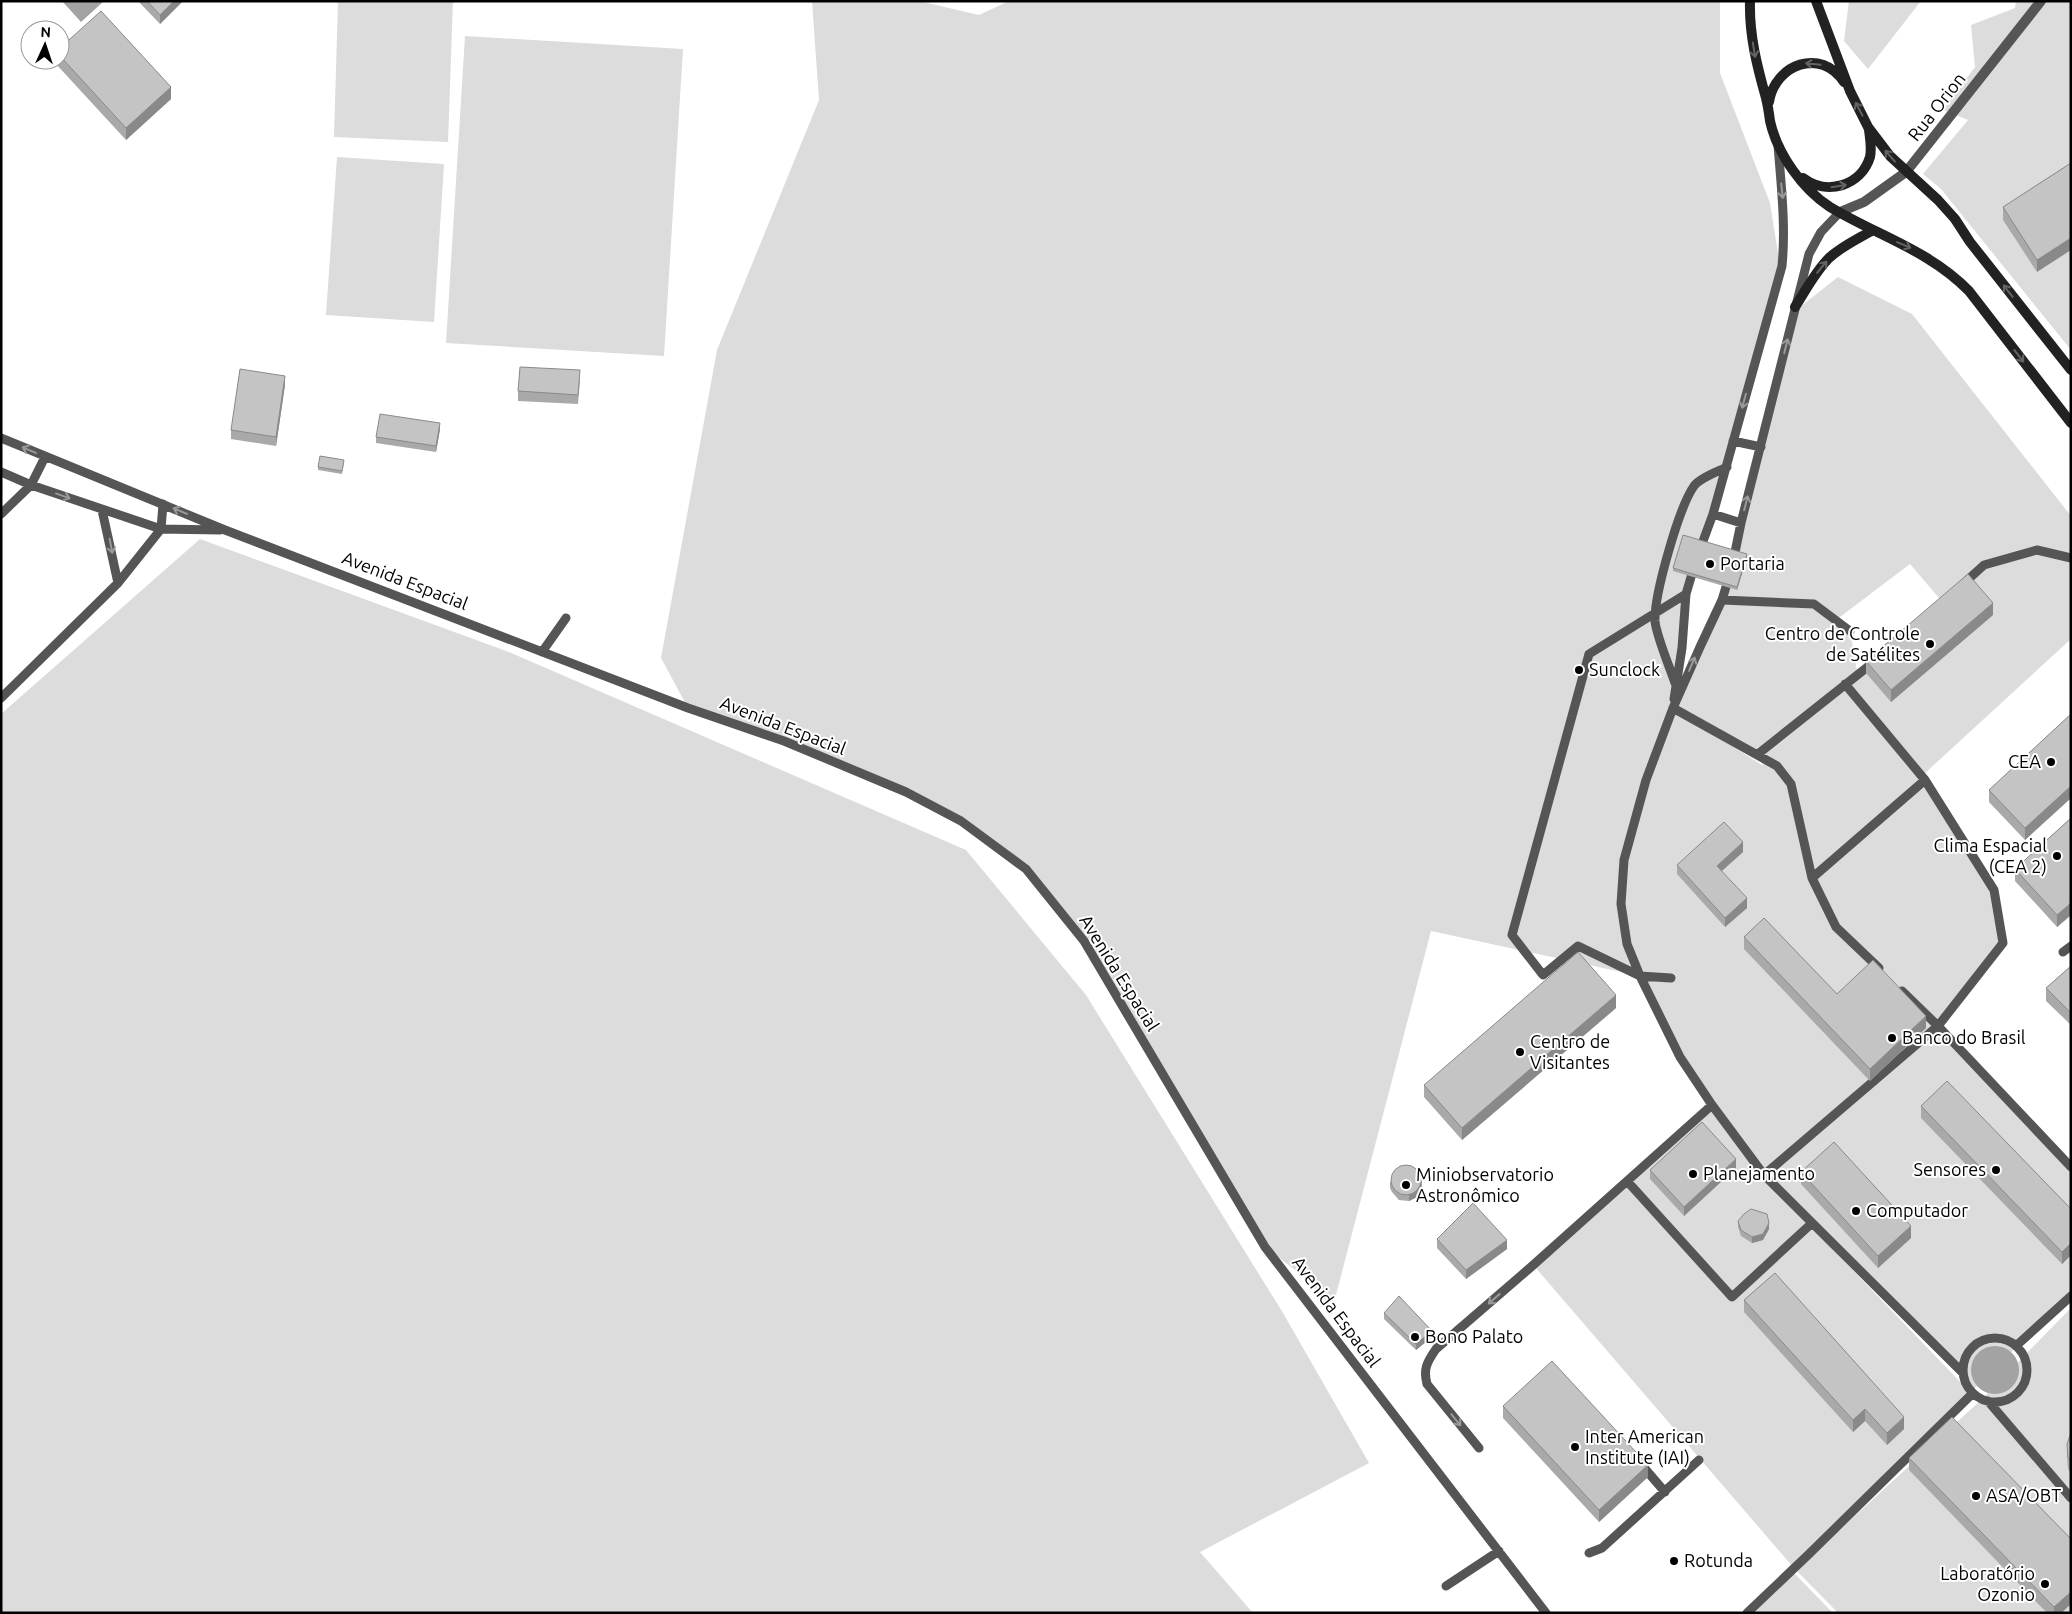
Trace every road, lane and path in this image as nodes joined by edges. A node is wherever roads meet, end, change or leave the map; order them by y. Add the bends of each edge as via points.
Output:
1 (1750, 1) edge
2 (1816, 1) edge
3 (2041, 1) edge
4 (1850, 91) junction
5 (1769, 107) junction
6 (1868, 127) junction
7 (1777, 142) junction
8 (1794, 171) junction
9 (1906, 172) junction
10 (1840, 212) junction
11 (1873, 230) junction
12 (1795, 307) junction
13 (2071, 370) edge
14 (2071, 423) edge
15 (1, 438) edge
16 (1733, 441) junction
17 (1760, 447) junction
18 (45, 457) junction
19 (1727, 466) junction
20 (1, 472) edge
21 (31, 485) junction
22 (163, 504) junction
23 (102, 510) junction
24 (1, 514) edge
25 (1713, 514) junction
26 (1741, 522) junction
27 (161, 529) junction
28 (225, 530) junction
29 (2071, 558) edge
30 (118, 582) junction
31 (1956, 590) edge
32 (1686, 594) junction
33 (1722, 600) junction
34 (1656, 612) junction
35 (566, 618) dead end
36 (1850, 631) dead end
37 (542, 652) junction
38 (1880, 657) edge
39 (1845, 684) junction
40 (1676, 685) junction
41 (1, 698) edge
42 (1673, 708) junction
43 (1758, 754) junction
44 (1925, 780) junction
45 (1812, 878) junction
46 (1883, 973) edge
47 (1640, 976) junction
48 (1671, 978) dead end
49 (1897, 986) edge
50 (1938, 1026) junction
51 (1712, 1105) junction
52 (2071, 1167) edge
53 (1764, 1175) junction
54 (1627, 1181) junction
55 (1811, 1224) junction
56 (2071, 1296) edge
57 (2017, 1345) junction
58 (1963, 1374) junction
59 (1973, 1393) junction
60 (1988, 1401) junction
61 (1478, 1448) dead end
62 (1634, 1456) edge
63 (1699, 1460) dead end
64 (1665, 1492) junction
65 (2071, 1498) edge
66 (1499, 1551) junction
67 (1589, 1553) dead end
68 (1446, 1586) dead end
69 (1546, 1613) edge
70 (1747, 1613) edge

1 -> 5 main road via 1753,52
2 - 4 main road
3 - 9 street, Rua Orion
4 -> 5 main road via 1840,76 1826,66 1804,63 1778,79 1771,89
6 -> 4 main road
5 - 7 main road
8 -> 6 main road via 1818,185 1845,186 1865,168 1870,156
9 -> 6 main road
7 - 8 main road
7 -> 16 lane via 1784,210 1782,266
8 - 10 main road via 1817,196
9 - 10 street, Rua Orion via 1864,202
13 -> 9 main road via 1954,219
10 - 11 main road
10 - 12 lane via 1821,232 1809,254
12 -> 11 main road via 1830,258
11 -> 14 main road via 1916,250 1952,274 1969,291
17 -> 12 lane
18 -> 15 lane, Avenida Espacial
16 - 17 lane
16 - 19 lane
26 -> 17 lane
18 - 21 lane
18 - 22 lane, Avenida Espacial
19 - 25 lane
19 - 34 lane via 1695,484 1685,501 1668,554
20 - 21 lane, Avenida Espacial
21 -> 23 lane, Avenida Espacial
21 - 24 lane
22 - 27 lane
28 -> 22 lane, Avenida Espacial
23 - 27 lane, Avenida Espacial
23 -> 30 lane
25 - 26 lane
25 - 32 lane
26 - 33 lane
27 - 28 lane, Avenida Espacial
27 - 30 lane
28 - 37 lane, Avenida Espacial
29 - 31 lane via 2036,550 2028,552 1984,565
30 - 41 lane
32 - 34 lane
32 - 40 lane
33 - 36 lane via 1814,604
42 -> 33 lane
34 - 40 lane via 1655,622
34 - 47 lane via 1589,654 1512,935 1543,975 1578,946
35 - 37 lane
37 - 66 lane, Avenida Espacial via 784,741 906,792 961,821 1026,869 1084,941 1265,1247
38 - 39 lane
39 - 43 lane
39 - 44 lane
40 - 42 lane
42 - 43 lane
42 - 47 lane via 1646,780 1624,860 1621,904 1627,944
43 - 45 lane via 1777,766 1791,784
44 - 45 lane
44 - 50 lane via 1994,890 2003,943
45 - 46 lane via 1836,926
47 - 48 lane
47 - 51 lane via 1680,1057
49 - 50 lane
50 - 52 lane
50 - 53 lane
51 - 53 lane
51 - 54 lane
53 - 55 lane
54 - 55 lane via 1732,1298
54 -> 61 lane via 1436,1349 1424,1373 1427,1384
55 - 58 lane
56 - 57 lane
57 - 58 lane via 1996,1337 1980,1341 1968,1352
57 - 60 lane via 2028,1363 2024,1384 2009,1399
58 - 59 lane
59 - 60 lane
59 - 70 lane
60 - 65 lane
62 - 64 lane
63 - 64 lane
64 - 67 lane via 1602,1548
66 - 68 lane
66 - 69 lane, Avenida Espacial

